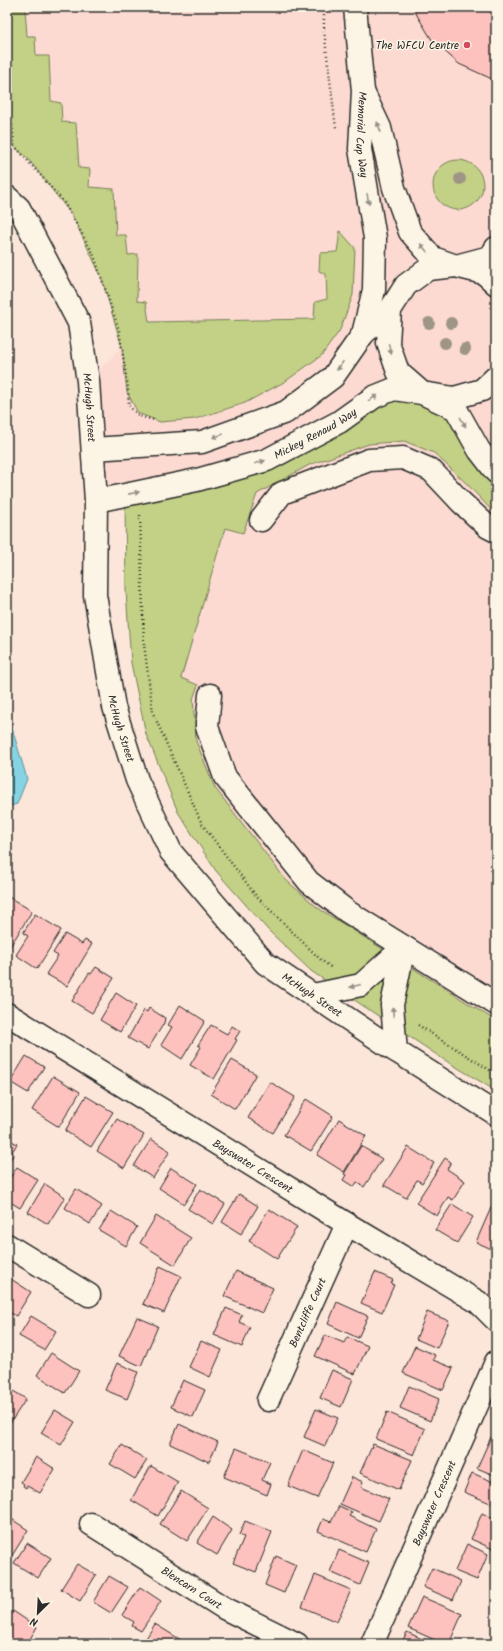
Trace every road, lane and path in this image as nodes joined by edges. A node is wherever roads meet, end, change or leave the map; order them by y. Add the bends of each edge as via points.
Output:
1 (324, 7) edge
2 (355, 7) edge
3 (363, 91) junction
4 (7, 120) edge
5 (337, 130) dead end
6 (7, 140) edge
7 (14, 144) junction
8 (7, 197) edge
9 (496, 248) edge
10 (456, 266) junction
11 (496, 284) edge
12 (390, 310) junction
13 (363, 334) junction
14 (496, 377) edge
15 (422, 393) junction
16 (161, 423) dead end
17 (92, 449) junction
18 (496, 472) edge
19 (96, 501) junction
20 (261, 520) dead end
21 (496, 531) edge
22 (210, 695) dead end
23 (404, 947) junction
24 (313, 995) junction
25 (496, 1004) edge
26 (7, 1014) edge
27 (396, 1051) junction
28 (496, 1114) edge
29 (347, 1224) junction
30 (7, 1245) edge
31 (89, 1295) dead end
32 (496, 1320) edge
33 (496, 1362) edge
34 (268, 1400) dead end
35 (91, 1524) dead end
36 (297, 1644) edge
37 (372, 1644) edge

1 - 5 path via 324,31
2 - 3 street
10 -> 3 street, Memorial Cup Way via 433,258 410,232 394,188 380,128
3 -> 13 street, Memorial Cup Way via 360,149 375,238 374,290
4 - 7 path via 12,125
6 - 7 path
7 - 16 path via 63,201 93,253 119,330 129,406 138,416
8 - 17 street, McHugh Street via 20,208 79,323 88,381
9 - 10 street via 490,257
10 - 11 street, Memorial Cup Way via 484,273
10 - 12 street via 428,269 406,285
12 - 13 street
12 -> 15 street via 388,343 398,372
13 -> 17 street via 333,377 286,412 202,442
14 - 15 street via 482,390 454,398
15 -> 18 street, Mickey Renaud Way via 456,409 479,450
19 -> 15 street, Mickey Renaud Way via 197,480 267,460 339,422 374,397 394,389
17 - 19 street, McHugh Street
19 - 24 street, McHugh Street via 95,595 114,707 137,780 171,852 265,963
20 - 21 street via 282,493 369,460 403,458 431,470 461,502 488,527
22 - 23 street via 207,727 226,777 309,882 348,912
23 -> 24 street via 361,985
23 - 25 street
27 -> 23 street via 392,1005
24 - 27 street, McHugh Street
26 - 29 street, Bayswater Crescent
27 - 28 street, McHugh Street
29 - 32 street, Bayswater Crescent via 478,1302
29 - 34 street, Bentcliffe Court
30 - 31 street
33 - 37 street, Bayswater Crescent
35 - 36 street, Blencarn Court via 224,1608

